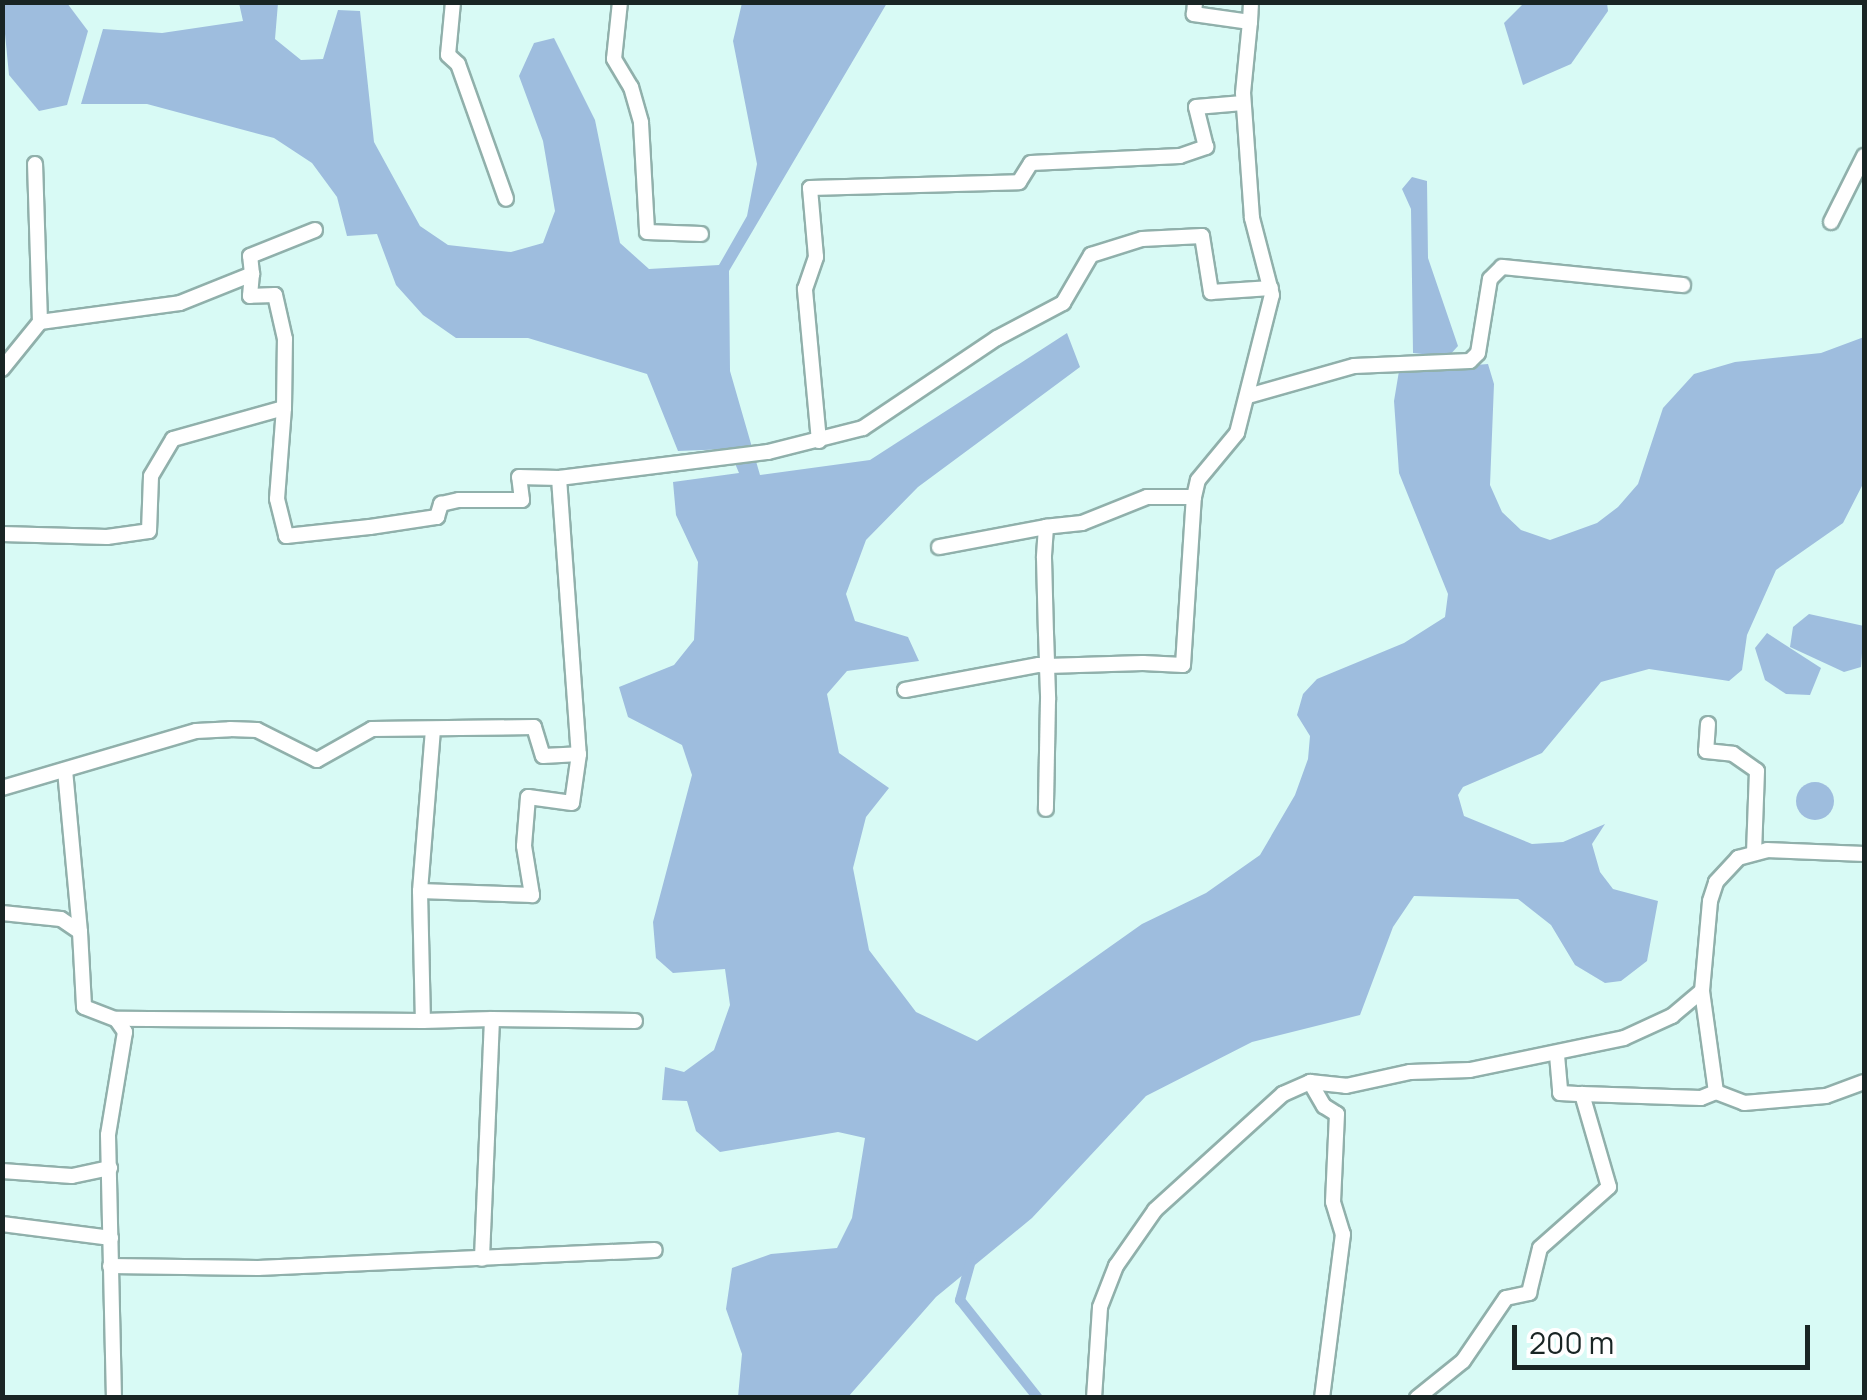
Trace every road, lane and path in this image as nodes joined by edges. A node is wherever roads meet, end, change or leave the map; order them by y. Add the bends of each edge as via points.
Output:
1 (453, 2) edge
2 (620, 2) edge
3 (1195, 2) edge
4 (1252, 2) edge
5 (1250, 22) junction
6 (1243, 103) junction
7 (1864, 156) edge
8 (35, 164) dead end
9 (506, 199) dead end
10 (1830, 222) dead end
11 (315, 230) dead end
12 (701, 234) dead end
13 (252, 274) junction
14 (1683, 285) dead end
15 (1270, 288) junction
16 (40, 322) junction
17 (2, 369) edge
18 (1248, 396) junction
19 (284, 408) junction
20 (819, 441) junction
21 (559, 478) junction
22 (1194, 497) junction
23 (1046, 528) junction
24 (2, 534) edge
25 (939, 547) dead end
26 (1047, 666) junction
27 (905, 690) dead end
28 (1708, 724) dead end
29 (434, 730) junction
30 (579, 754) junction
31 (66, 770) junction
32 (2, 788) edge
33 (1046, 810) dead end
34 (1754, 852) junction
35 (1864, 854) edge
36 (420, 891) junction
37 (2, 913) edge
38 (80, 932) junction
39 (1702, 992) junction
40 (492, 1018) junction
41 (116, 1019) junction
42 (422, 1021) junction
43 (635, 1021) dead end
44 (1557, 1055) junction
45 (1310, 1082) junction
46 (1864, 1082) edge
47 (1716, 1092) junction
48 (1582, 1094) junction
49 (110, 1168) junction
50 (2, 1171) edge
51 (2, 1224) edge
52 (111, 1238) junction
53 (655, 1250) dead end
54 (482, 1259) junction
55 (110, 1266) junction
56 (114, 1398) edge
57 (1094, 1398) edge
58 (1322, 1398) edge
59 (1417, 1398) edge

1 - 9 street via 448,54 458,64
2 - 12 street via 614,59 641,123 647,232
3 - 5 street via 1194,14
4 - 5 street
5 - 6 street
6 - 15 street via 1252,218
6 - 20 street via 1196,107 1206,147 1180,156 1031,163 1019,182 810,188 816,258 806,289
7 - 10 street
8 - 16 street
11 - 13 street via 250,256
13 - 16 street via 180,304
13 - 19 street via 250,296 275,295 285,340
14 - 18 street via 1502,267 1490,279 1478,353 1470,360 1354,366
15 - 18 street
15 - 20 street via 1210,292 1204,242 1195,233 1100,251 1063,302 863,428
16 - 17 street
18 - 22 street via 1237,433 1198,480
19 - 21 street via 276,499 286,536 438,517 442,504 459,500 522,500 520,477
19 - 24 street via 173,439 151,476 149,531 108,537
20 - 21 street
21 - 30 street
22 - 23 street via 1148,497 1082,524
22 - 26 street via 1184,666
23 - 25 street
23 - 26 street
26 - 27 street
26 - 33 street
28 - 34 street via 1706,751 1734,754 1757,771
29 - 30 street via 534,727 543,756
29 - 31 street via 372,729 318,760 257,730 196,732
29 - 36 street
30 - 36 street via 572,804 528,798 524,846 532,895
31 - 32 street
31 - 38 street
34 - 35 street
34 - 39 street via 1738,858 1716,882
36 - 42 street
37 - 38 street via 62,919
38 - 41 street via 84,1007
39 - 44 street via 1656,1025
39 - 47 street
40 - 42 street
40 - 43 street
40 - 54 street
41 - 42 street
41 - 49 street via 125,1032 108,1135
44 - 45 street via 1454,1072 1400,1073 1346,1086
44 - 48 street via 1560,1093
45 - 57 street via 1259,1112 1145,1220 1100,1307
45 - 58 street via 1324,1106 1338,1114 1334,1202 1343,1234
46 - 47 street via 1826,1096 1744,1103
47 - 48 street via 1702,1098
48 - 59 street via 1609,1187 1540,1248 1529,1293 1506,1298 1464,1361
49 - 50 street via 72,1176
49 - 52 street
51 - 52 street
52 - 55 street
53 - 54 street
54 - 55 street
55 - 56 street

